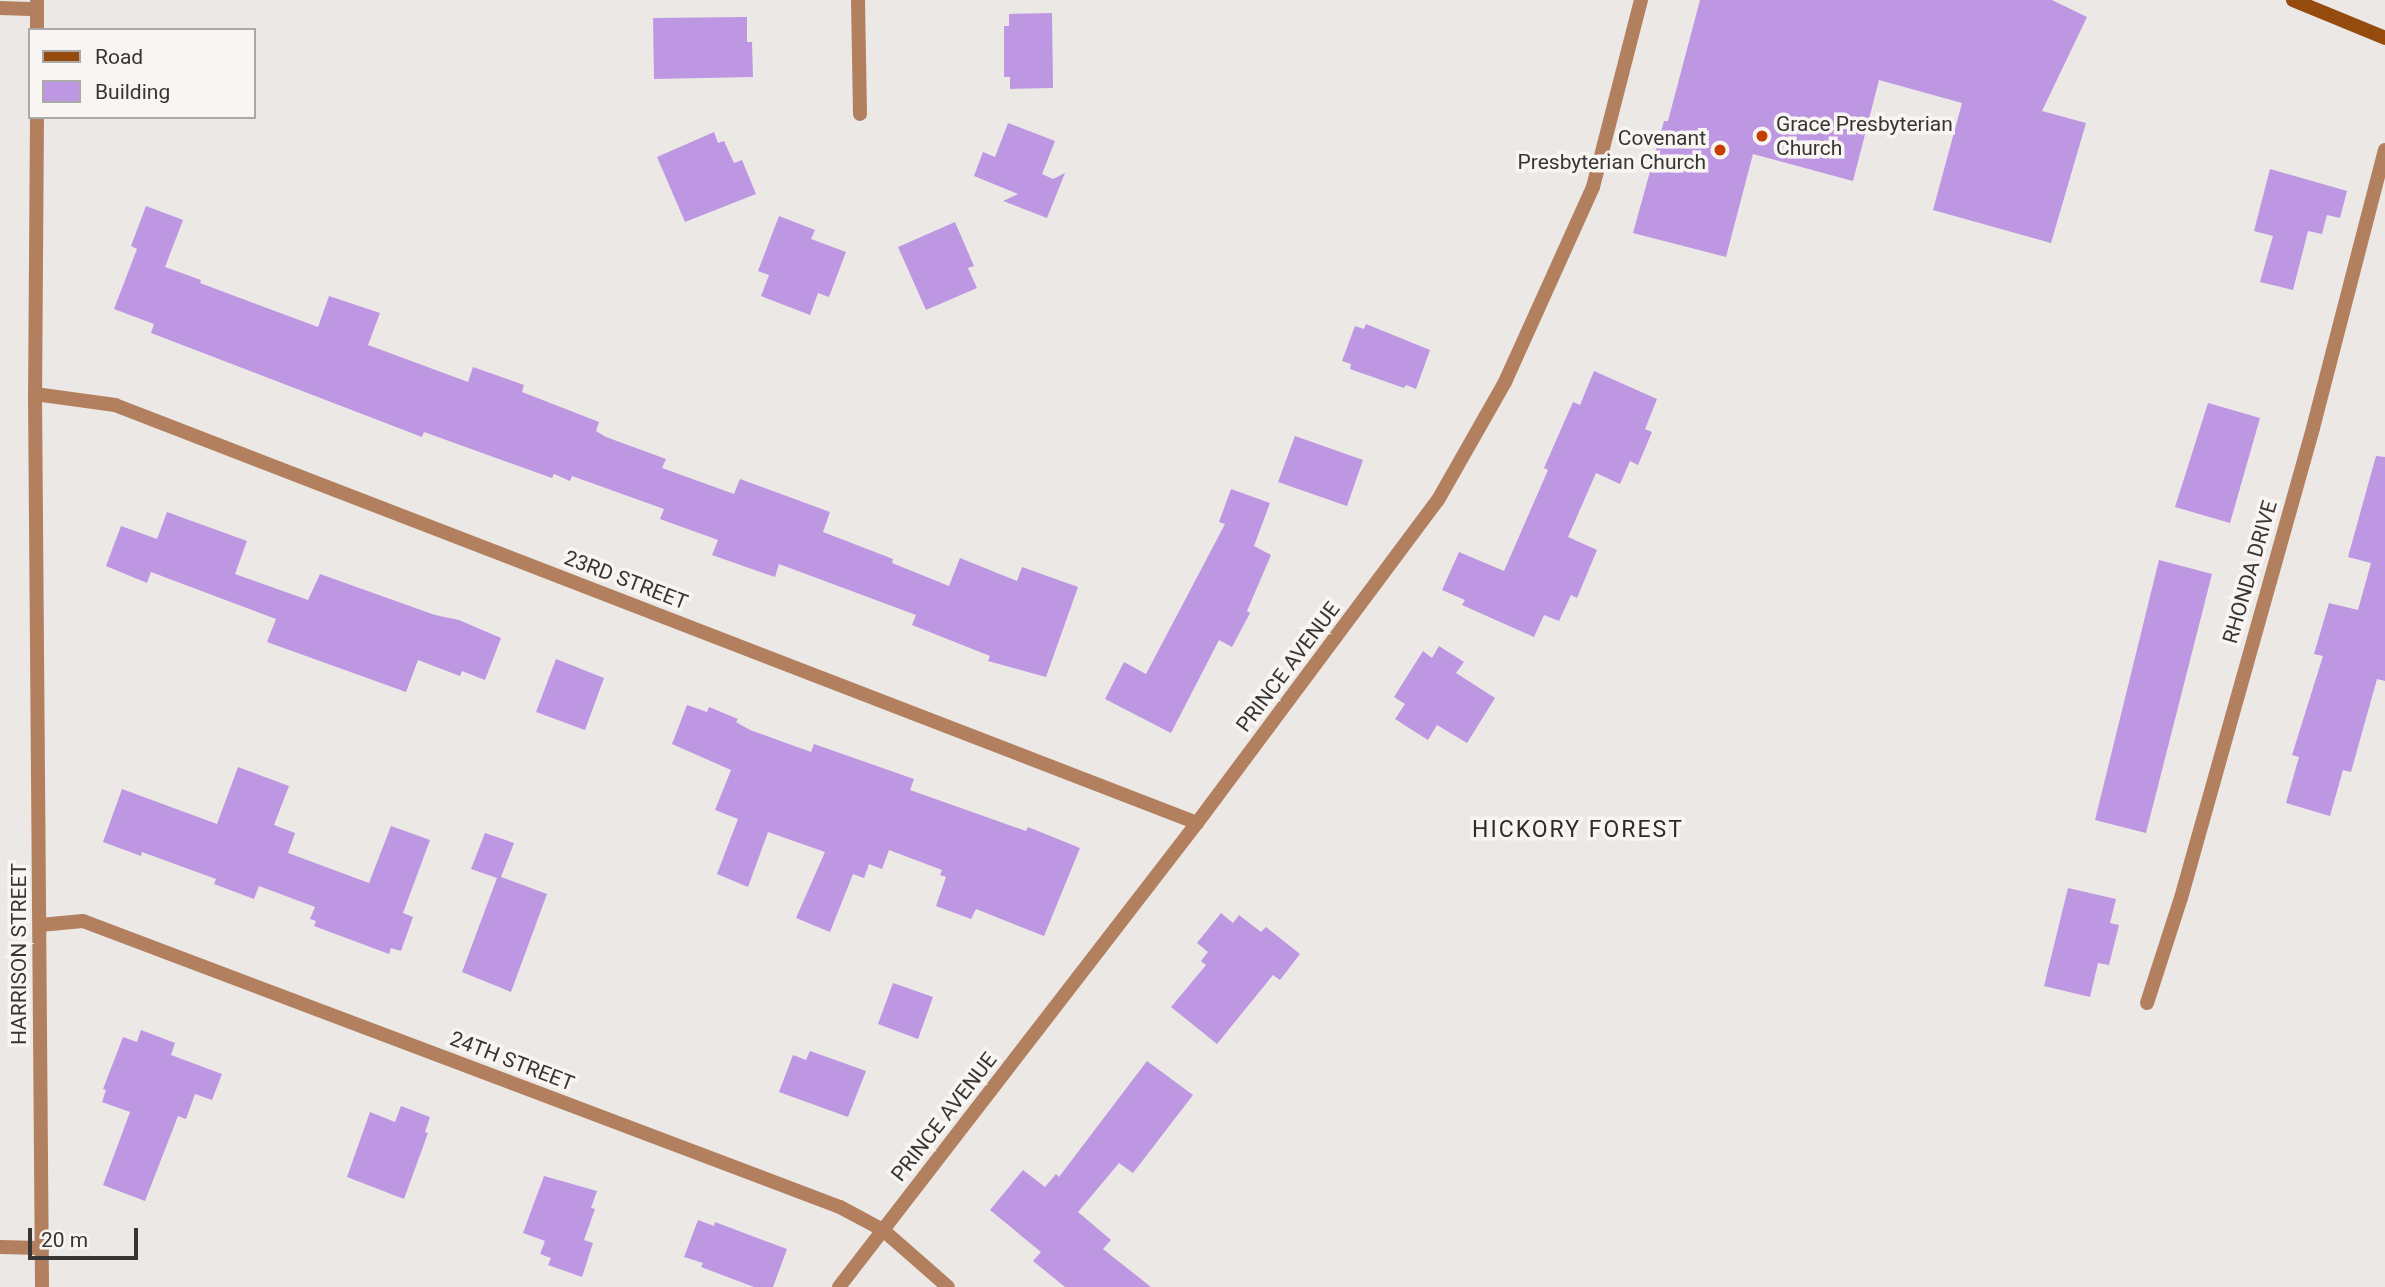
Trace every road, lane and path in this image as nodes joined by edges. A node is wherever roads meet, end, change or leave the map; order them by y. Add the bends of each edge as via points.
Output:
1 (858, 0) edge
2 (1641, 0) edge
3 (2294, 0) edge
4 (37, 4) edge
5 (0, 8) edge
6 (37, 28) edge
7 (2385, 38) edge
8 (860, 114) dead end
9 (37, 119) edge
10 (2385, 150) edge
11 (35, 394) junction
12 (1197, 823) junction
13 (40, 925) junction
14 (2147, 1003) dead end
15 (883, 1230) junction
16 (0, 1247) edge
17 (42, 1248) junction
18 (42, 1287) edge
19 (839, 1287) edge
20 (948, 1287) edge

1 - 8 street
2 - 12 street, PRINCE AVENUE via 1593,187 1504,382 1438,500
3 - 7 main road
4 - 5 street
4 - 6 street
9 - 11 street, HARRISON STREET
10 - 14 street, RHONDA DRIVE via 2313,428 2181,898
11 - 12 street, 23RD STREET via 115,405
11 - 13 street, HARRISON STREET
12 - 15 street, PRINCE AVENUE
13 - 15 street, 24TH STREET via 83,921 840,1207
13 - 17 street, HARRISON STREET
15 - 19 street, PRINCE AVENUE
15 - 20 street, 24TH STREET
16 - 17 street
17 - 18 street, HARRISON STREET

